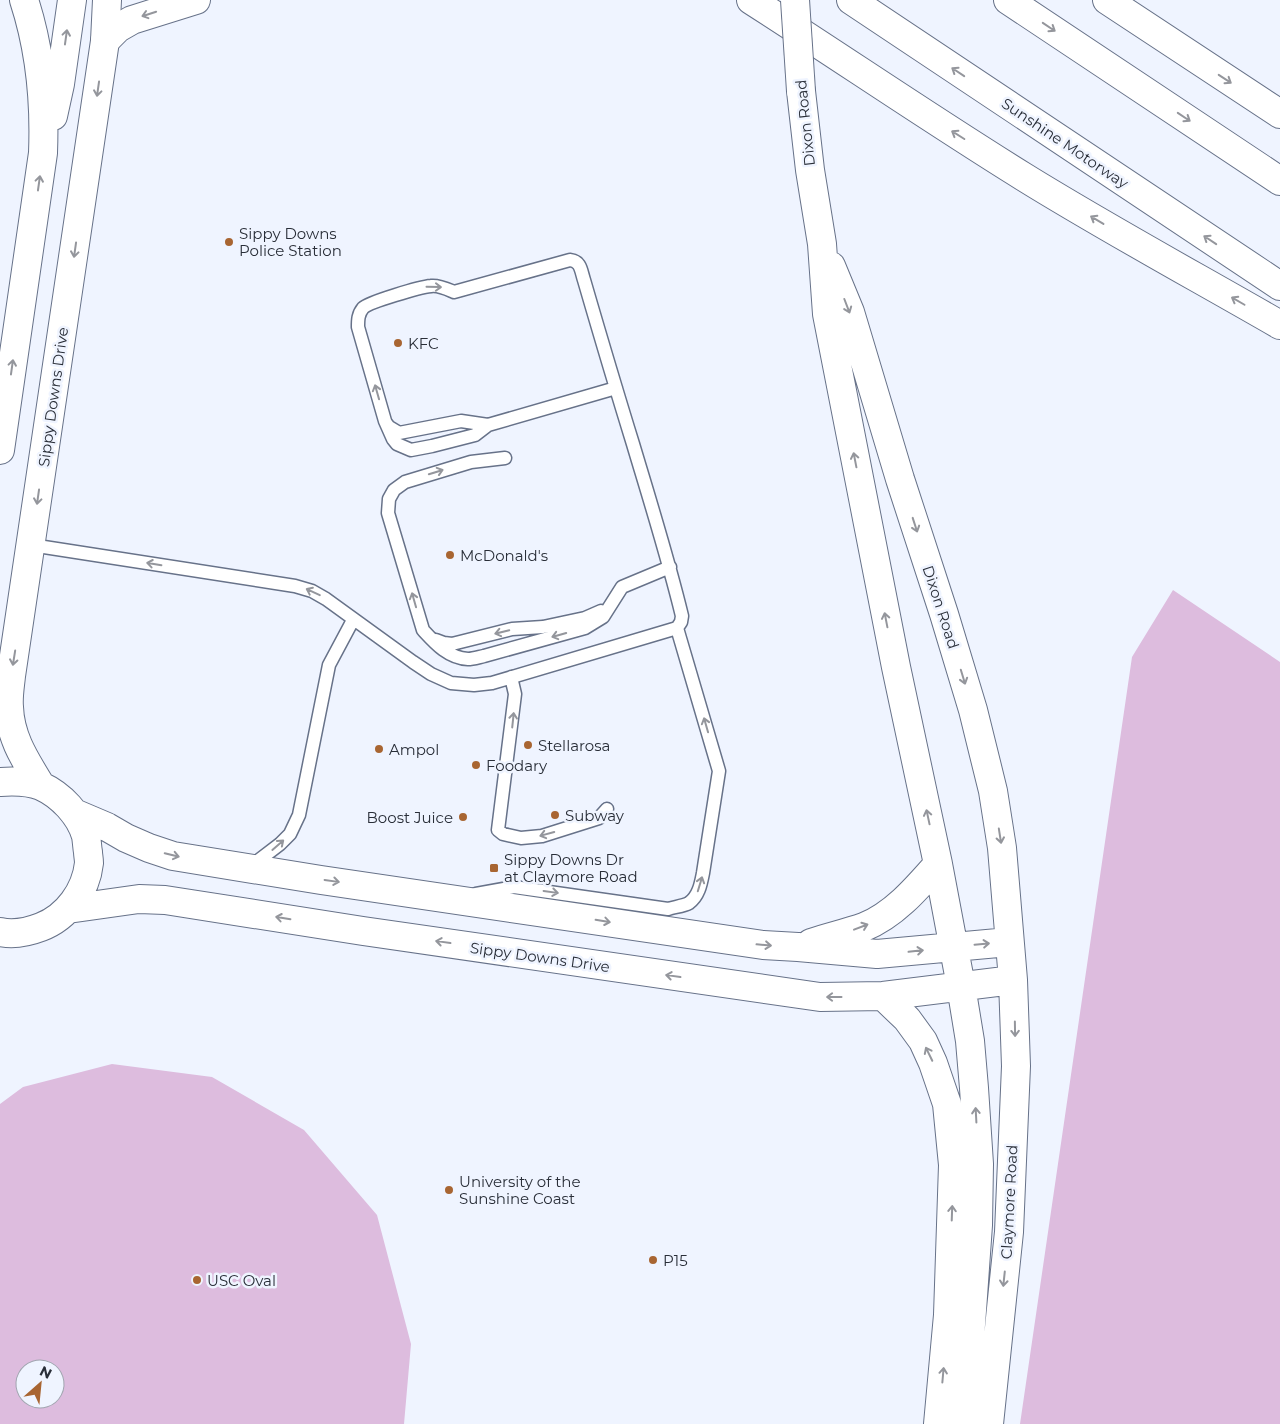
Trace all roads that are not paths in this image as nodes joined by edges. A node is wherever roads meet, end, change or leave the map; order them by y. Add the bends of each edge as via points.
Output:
1 (24, 0) edge
2 (72, 0) edge
3 (107, 0) edge
4 (196, 0) edge
5 (751, 0) edge
6 (795, 0) edge
7 (851, 0) edge
8 (1008, 0) edge
9 (1107, 0) edge
10 (1139, 0) edge
11 (105, 41) junction
12 (1184, 52) junction
13 (1280, 114) edge
14 (43, 153) junction
15 (1280, 181) edge
16 (822, 244) junction
17 (1280, 286) edge
18 (1280, 325) edge
19 (616, 388) junction
20 (385, 421) junction
21 (488, 425) junction
22 (0, 450) edge
23 (505, 458) dead end
24 (31, 545) junction
25 (670, 567) junction
26 (614, 600) junction
27 (353, 620) junction
28 (677, 628) junction
29 (425, 632) junction
30 (511, 677) junction
31 (0, 782) edge
32 (41, 786) junction
33 (608, 809) dead end
34 (74, 813) junction
35 (938, 864) junction
36 (249, 868) junction
37 (451, 898) junction
38 (68, 909) junction
39 (2, 936) edge
40 (1009, 942) junction
41 (798, 947) junction
42 (954, 947) junction
43 (1013, 980) junction
44 (961, 986) junction
45 (883, 996) junction
46 (938, 1424) edge
47 (964, 1424) edge
48 (989, 1424) edge

1 - 14 main road via 40,75
14 -> 2 main road via 57,98
3 - 11 main road, Sippy Downs Drive
4 -> 11 main road via 132,20
18 -> 5 main road via 1026,178
6 - 16 main road, Dixon Road, bridge via 810,170
17 -> 7 main road, Sunshine Motorway
8 -> 15 main road
9 - 12 main road
10 - 12 main road
11 -> 24 main road, Sippy Downs Drive
12 -> 13 main road
22 -> 14 main road
35 -> 16 main road, Dixon Road via 826,314
16 -> 40 main road, Dixon Road via 850,312 973,710 993,791 1002,848
20 -> 19 lane via 358,327 358,316 364,307 432,285 454,292 570,260 579,264
19 - 21 lane
19 - 25 lane
20 - 21 lane via 399,433 461,421
20 - 21 lane via 393,440 411,450 475,435
29 -> 23 lane via 388,513 388,499 406,482 472,462
27 -> 24 lane via 312,590 295,586
24 -> 32 main road, Sippy Downs Drive via 8,706 14,739
25 - 26 lane via 622,587
25 - 28 lane via 682,616
26 -> 29 lane via 598,613 585,618 543,627 512,629 452,644 437,642
26 -> 29 lane via 603,617 585,628 468,659 443,650
27 - 30 lane via 431,674 452,682 474,685
36 -> 27 lane via 290,834 299,815 329,665
28 - 30 lane
37 -> 28 lane via 514,887 668,909 688,904 695,896 700,888 719,771
33 -> 30 lane via 599,818 542,836 521,838 498,830 515,694
31 - 32 main road via 17,781
32 - 34 main road via 60,797
34 -> 36 main road via 173,856
34 - 38 main road via 86,836 89,862 82,888
41 -> 35 main road via 865,926 882,917 899,905
35 - 42 main road, Dixon Road
36 -> 37 main road
37 -> 41 main road via 763,945
38 - 39 main road via 51,923 30,932
45 -> 38 main road, Sippy Downs Drive via 820,997 774,991 165,900 139,899
42 -> 40 main road
40 - 43 main road, Dixon Road
41 -> 42 main road via 877,954
42 - 44 main road, Dixon Road
43 - 44 main road, Sippy Downs Drive
43 -> 48 main road, Claymore Road via 1016,1066 1009,1232
44 - 45 main road, Sippy Downs Drive
47 -> 44 main road, Claymore Road via 978,1226 979,1164 974,1079
46 -> 45 main road via 948,1315 953,1165 947,1104 923,1041 907,1019

